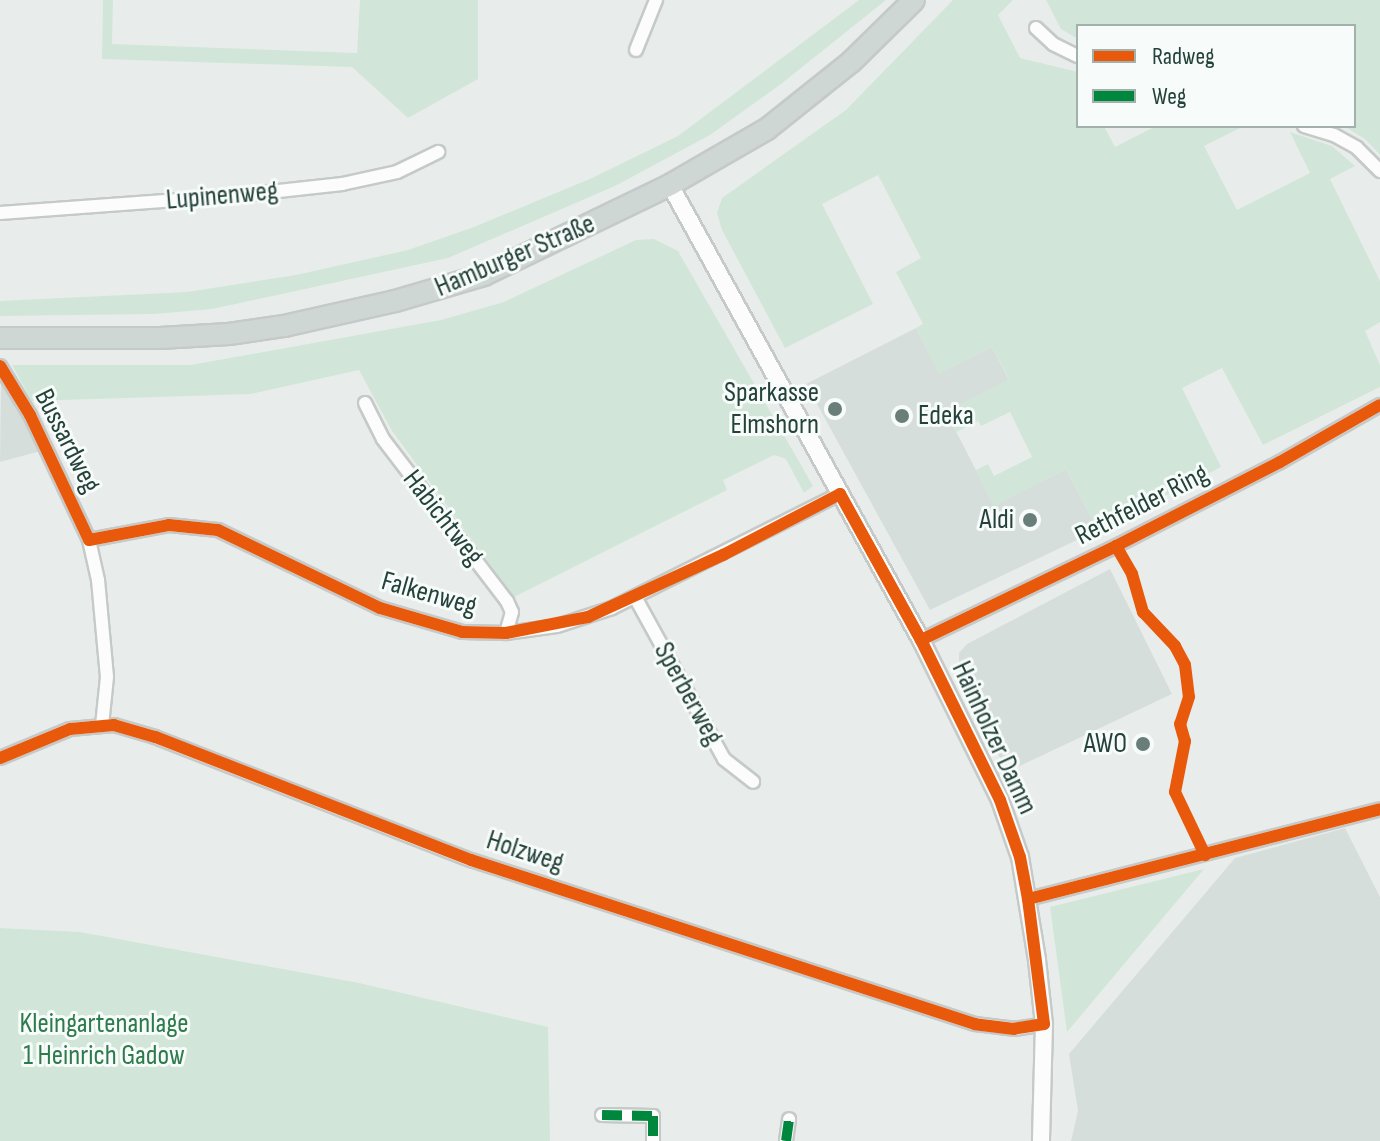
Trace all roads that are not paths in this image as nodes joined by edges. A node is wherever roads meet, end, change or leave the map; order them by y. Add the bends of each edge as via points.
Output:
1 (656, 0) edge
2 (914, 0) edge
3 (1036, 28) dead end
4 (636, 50) dead end
5 (1076, 55) edge
6 (1311, 128) edge
7 (438, 152) dead end
8 (1380, 171) edge
9 (670, 185) junction
10 (0, 213) edge
11 (0, 338) edge
12 (0, 366) edge
13 (365, 403) dead end
14 (1380, 405) edge
15 (840, 494) junction
16 (89, 540) junction
17 (635, 597) junction
18 (506, 633) junction
19 (921, 640) junction
20 (102, 725) junction
21 (0, 758) edge
22 (753, 782) dead end
23 (1380, 809) edge
24 (1028, 899) junction
25 (1044, 1024) junction
26 (602, 1115) dead end
27 (789, 1119) dead end
28 (653, 1141) edge
29 (786, 1141) edge
30 (1041, 1141) edge

1 - 4 street
2 - 9 main road, Hamburger Straße via 851,62 767,129
3 - 5 street
6 - 8 street via 1357,148
7 - 10 street, Lupinenweg via 397,172 342,184
9 - 11 main road, Hamburger Straße via 484,275 382,305 213,335
9 - 15 street, Hainholzer Damm
12 - 16 street, Bussardweg via 30,415
13 - 18 street, Habichtweg via 383,439 507,601 512,612
14 - 19 street, Rethfelder Ring via 1267,469
15 - 17 street, Falkenweg
15 - 19 street, Hainholzer Damm
16 - 18 street, Falkenweg via 169,525 218,530 380,608 462,632
16 - 20 street, Bussardweg via 107,677
17 - 18 street, Falkenweg via 588,617
17 - 22 street, Sperberweg via 724,759
19 - 24 street, Hainholzer Damm via 1000,800
20 - 21 street, Holzweg via 70,729
20 - 25 street, Holzweg via 155,737 471,860 975,1024 1014,1029
23 - 24 street
24 - 25 street, Hainholzer Damm
25 - 30 street, Hainholzer Damm
26 - 28 street via 653,1116
27 - 29 street

